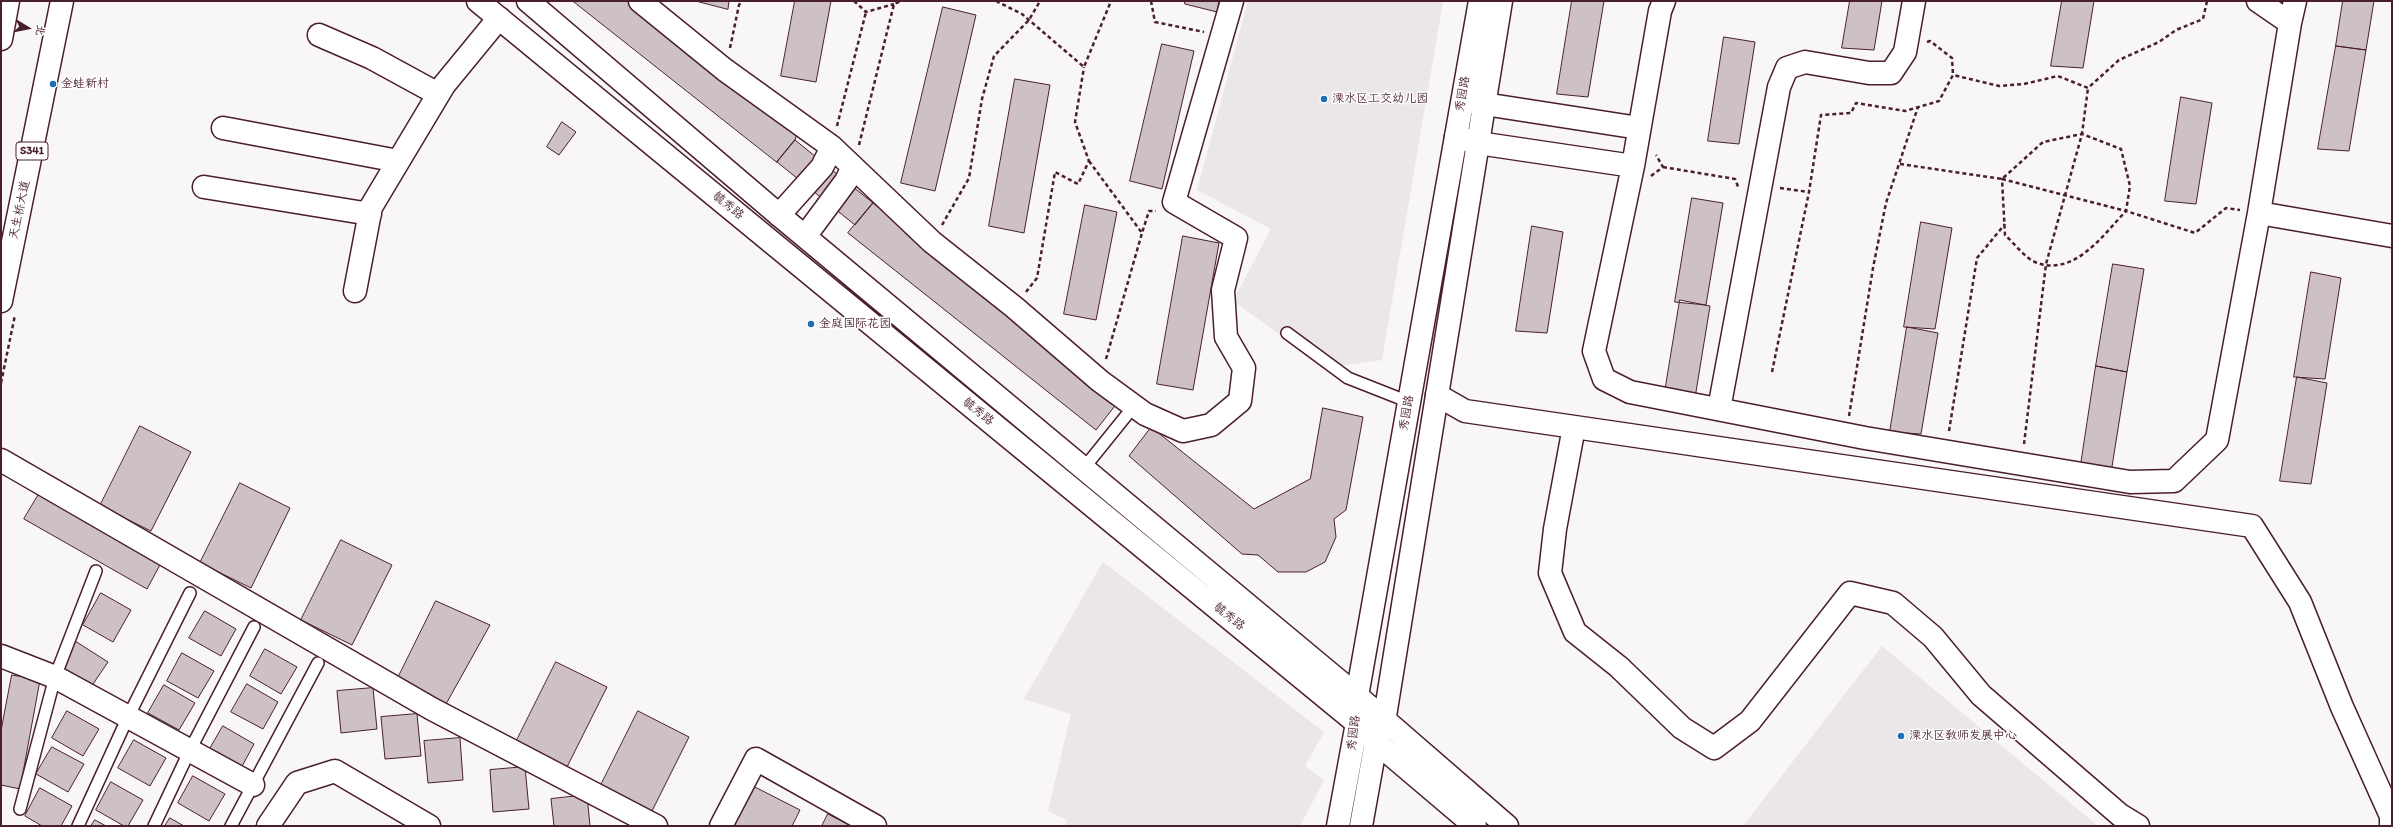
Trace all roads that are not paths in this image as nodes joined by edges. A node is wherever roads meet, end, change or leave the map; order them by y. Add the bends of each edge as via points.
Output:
1 (8, 1) edge
2 (62, 1) edge
3 (478, 1) edge
4 (528, 1) edge
5 (640, 1) edge
6 (1232, 1) edge
7 (1480, 1) edge
8 (1502, 1) edge
9 (1664, 1) edge
10 (1914, 1) edge
11 (2258, 1) edge
12 (2295, 1) edge
13 (500, 18) junction
14 (2290, 23) junction
15 (319, 35) dead end
16 (1, 39) edge
17 (438, 94) junction
18 (1462, 101) junction
19 (1485, 105) junction
20 (223, 128) dead end
21 (1640, 128) junction
22 (1456, 137) junction
23 (1478, 143) junction
24 (832, 147) junction
25 (398, 160) junction
26 (1633, 166) junction
27 (853, 167) junction
28 (204, 187) dead end
29 (2259, 213) junction
30 (370, 214) junction
31 (780, 215) junction
32 (806, 235) junction
33 (2392, 236) edge
34 (355, 290) dead end
35 (1, 301) edge
36 (1287, 333) dead end
37 (1437, 395) junction
38 (1409, 402) junction
39 (1134, 406) junction
40 (1719, 409) junction
41 (1574, 427) junction
42 (1, 460) edge
43 (1084, 468) junction
44 (96, 571) dead end
45 (190, 593) dead end
46 (254, 627) dead end
47 (1, 656) edge
48 (318, 663) dead end
49 (55, 677) junction
50 (1357, 696) junction
51 (128, 717) junction
52 (1384, 722) junction
53 (1357, 723) junction
54 (1376, 742) junction
55 (190, 750) junction
56 (253, 785) junction
57 (20, 809) dead end
58 (78, 826) edge
59 (154, 826) edge
60 (231, 826) edge
61 (268, 826) edge
62 (429, 826) edge
63 (656, 826) edge
64 (721, 826) edge
65 (875, 826) edge
66 (1338, 826) edge
67 (1361, 826) edge
68 (1475, 826) edge
69 (1507, 826) edge
70 (2138, 826) edge
71 (2391, 826) edge

1 - 16 street
2 - 35 street, 天生桥大道 / S341
3 - 13 street, 毓秀路
4 - 31 street, 毓秀路
5 - 24 street via 725,70
6 - 39 street via 1174,202 1236,238 1222,290 1226,337 1244,368 1240,401 1211,425 1183,431 1145,414
7 - 18 street, 秀园路
8 - 19 street, 秀园路
9 - 21 street
10 - 40 street via 1905,52 1891,73 1869,73 1805,62 1787,68 1779,87
11 - 14 street
12 - 14 street
13 - 17 street
13 - 53 street, 毓秀路
14 - 29 street
15 - 17 street via 372,58
17 - 25 street
18 - 19 street
18 - 22 street, 秀园路
19 - 21 street
19 - 23 street, 秀园路
20 - 25 street
21 - 26 street
22 - 23 street
22 - 38 street, 秀园路
23 - 26 street
23 - 37 street, 秀园路
24 - 27 street
24 - 31 street via 822,167
25 - 30 street via 371,207
26 - 40 street via 1594,351 1604,379 1630,392
27 - 32 street via 846,181
27 - 39 street via 932,242 1014,307 1100,381
28 - 30 street
29 - 33 street
29 - 40 street via 2217,440 2174,481 2130,482 1846,434
30 - 34 street
31 - 32 street, 毓秀路
32 - 43 street, 毓秀路
36 - 38 lane via 1348,378
37 - 41 street via 1465,411
37 - 52 street, 秀园路
38 - 50 street, 秀园路
39 - 43 lane
41 - 70 street via 1555,529 1550,573 1575,632 1619,667 1682,728 1714,748 1750,722 1850,593 1893,603 1933,637 1981,695 2120,814
41 - 71 street via 2252,526 2300,602 2342,707 2391,816
42 - 63 street via 432,709
43 - 50 street, 毓秀路
44 - 49 lane
45 - 51 lane
46 - 55 lane
47 - 49 street
48 - 56 lane
49 - 51 street
49 - 57 lane
50 - 52 street, 毓秀路
50 - 53 street, 秀园路
51 - 55 street
51 - 58 lane
52 - 54 street, 秀园路
52 - 69 street, 毓秀路
53 - 54 street, 毓秀路
53 - 66 street, 秀园路
54 - 67 street, 秀园路
54 - 68 street, 毓秀路
55 - 56 street
55 - 59 lane
56 - 60 lane
61 - 62 street via 297,783 335,771
64 - 65 street via 756,759

